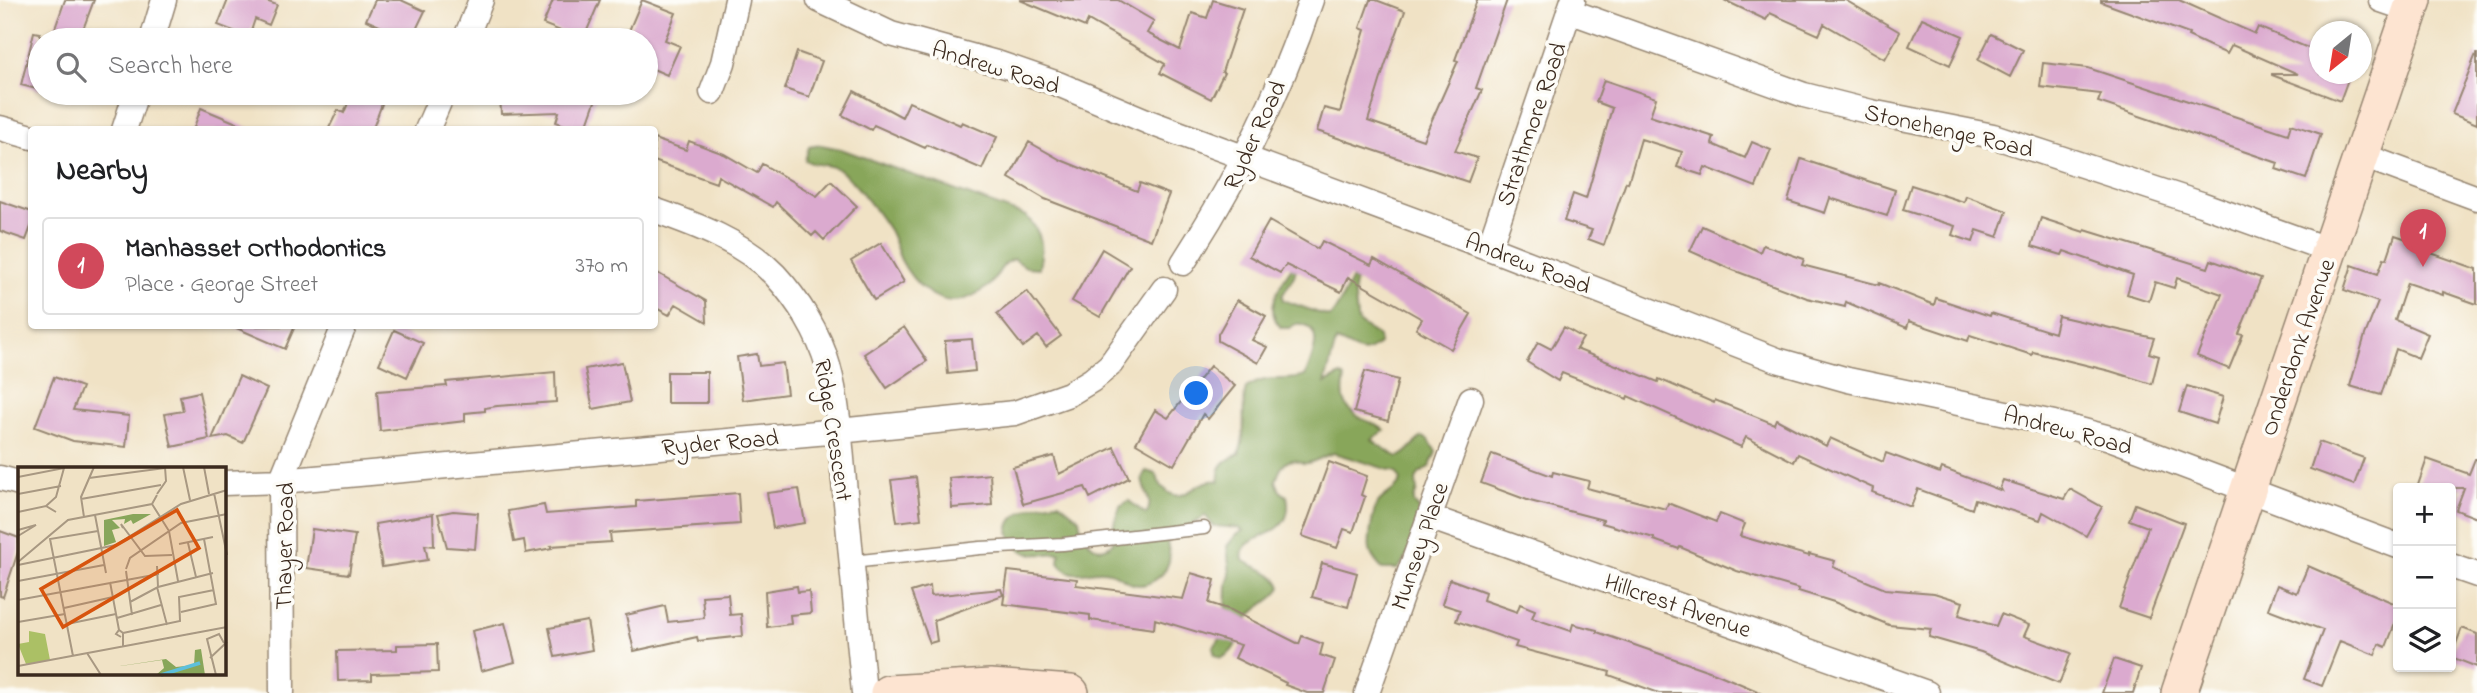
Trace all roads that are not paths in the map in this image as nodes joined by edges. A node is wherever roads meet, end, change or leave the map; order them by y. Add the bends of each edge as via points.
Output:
1 (164, 0) edge
2 (481, 0) edge
3 (737, 0) edge
4 (819, 0) edge
5 (1311, 0) edge
6 (2402, 4) edge
7 (1571, 5) edge
8 (156, 28) edge
9 (470, 28) edge
10 (712, 92) dead end
11 (132, 105) edge
12 (438, 105) edge
13 (125, 126) edge
14 (429, 126) edge
15 (0, 128) edge
16 (28, 136) edge
17 (2361, 155) junction
18 (1245, 157) junction
19 (2477, 198) edge
20 (658, 212) edge
21 (1489, 248) junction
22 (2329, 250) junction
23 (1183, 263) dead end
24 (1164, 289) dead end
25 (343, 329) edge
26 (1471, 398) dead end
27 (839, 431) junction
28 (0, 478) edge
29 (281, 481) junction
30 (18, 483) edge
31 (226, 483) edge
32 (2248, 490) junction
33 (1429, 517) junction
34 (1203, 528) dead end
35 (2393, 544) edge
36 (852, 562) junction
37 (2456, 568) edge
38 (2477, 575) edge
39 (282, 693) edge
40 (864, 693) edge
41 (887, 693) edge
42 (1071, 693) edge
43 (1367, 693) edge
44 (1927, 693) edge
45 (2179, 693) edge

1 - 8 street
2 - 9 street
3 - 10 street
4 - 18 street, Andrew Road via 897,36 1058,84
5 - 18 street, Ryder Road
6 - 17 street, Onderdonk Avenue
7 - 21 street, Strathmore Road
7 - 22 street, Stonehenge Road via 1804,95 1993,136
11 - 13 street
12 - 14 street
15 - 16 street
17 - 19 street
17 - 22 street, Onderdonk Avenue
18 - 21 street, Andrew Road
18 - 23 street, Ryder Road
20 - 27 street, Ridge Crescent via 739,247 786,288 828,367
21 - 32 street, Andrew Road via 1787,364 2082,430
22 - 32 street, Onderdonk Avenue
24 - 27 street, Ryder Road via 1110,365 1069,394 1015,413
25 - 29 street, Thayer Road
26 - 33 street, Munsey Place
27 - 29 street, Ryder Road
27 - 36 street, Ridge Crescent
28 - 30 street
29 - 31 street, Ryder Road
29 - 39 street, Thayer Road
32 - 35 street, Andrew Road
32 - 45 street, Onderdonk Avenue
33 - 43 street, Munsey Place
33 - 44 street, Hillcrest Avenue
34 - 36 lane
36 - 40 street, Ridge Crescent
37 - 38 street
41 - 42 street via 990,687

